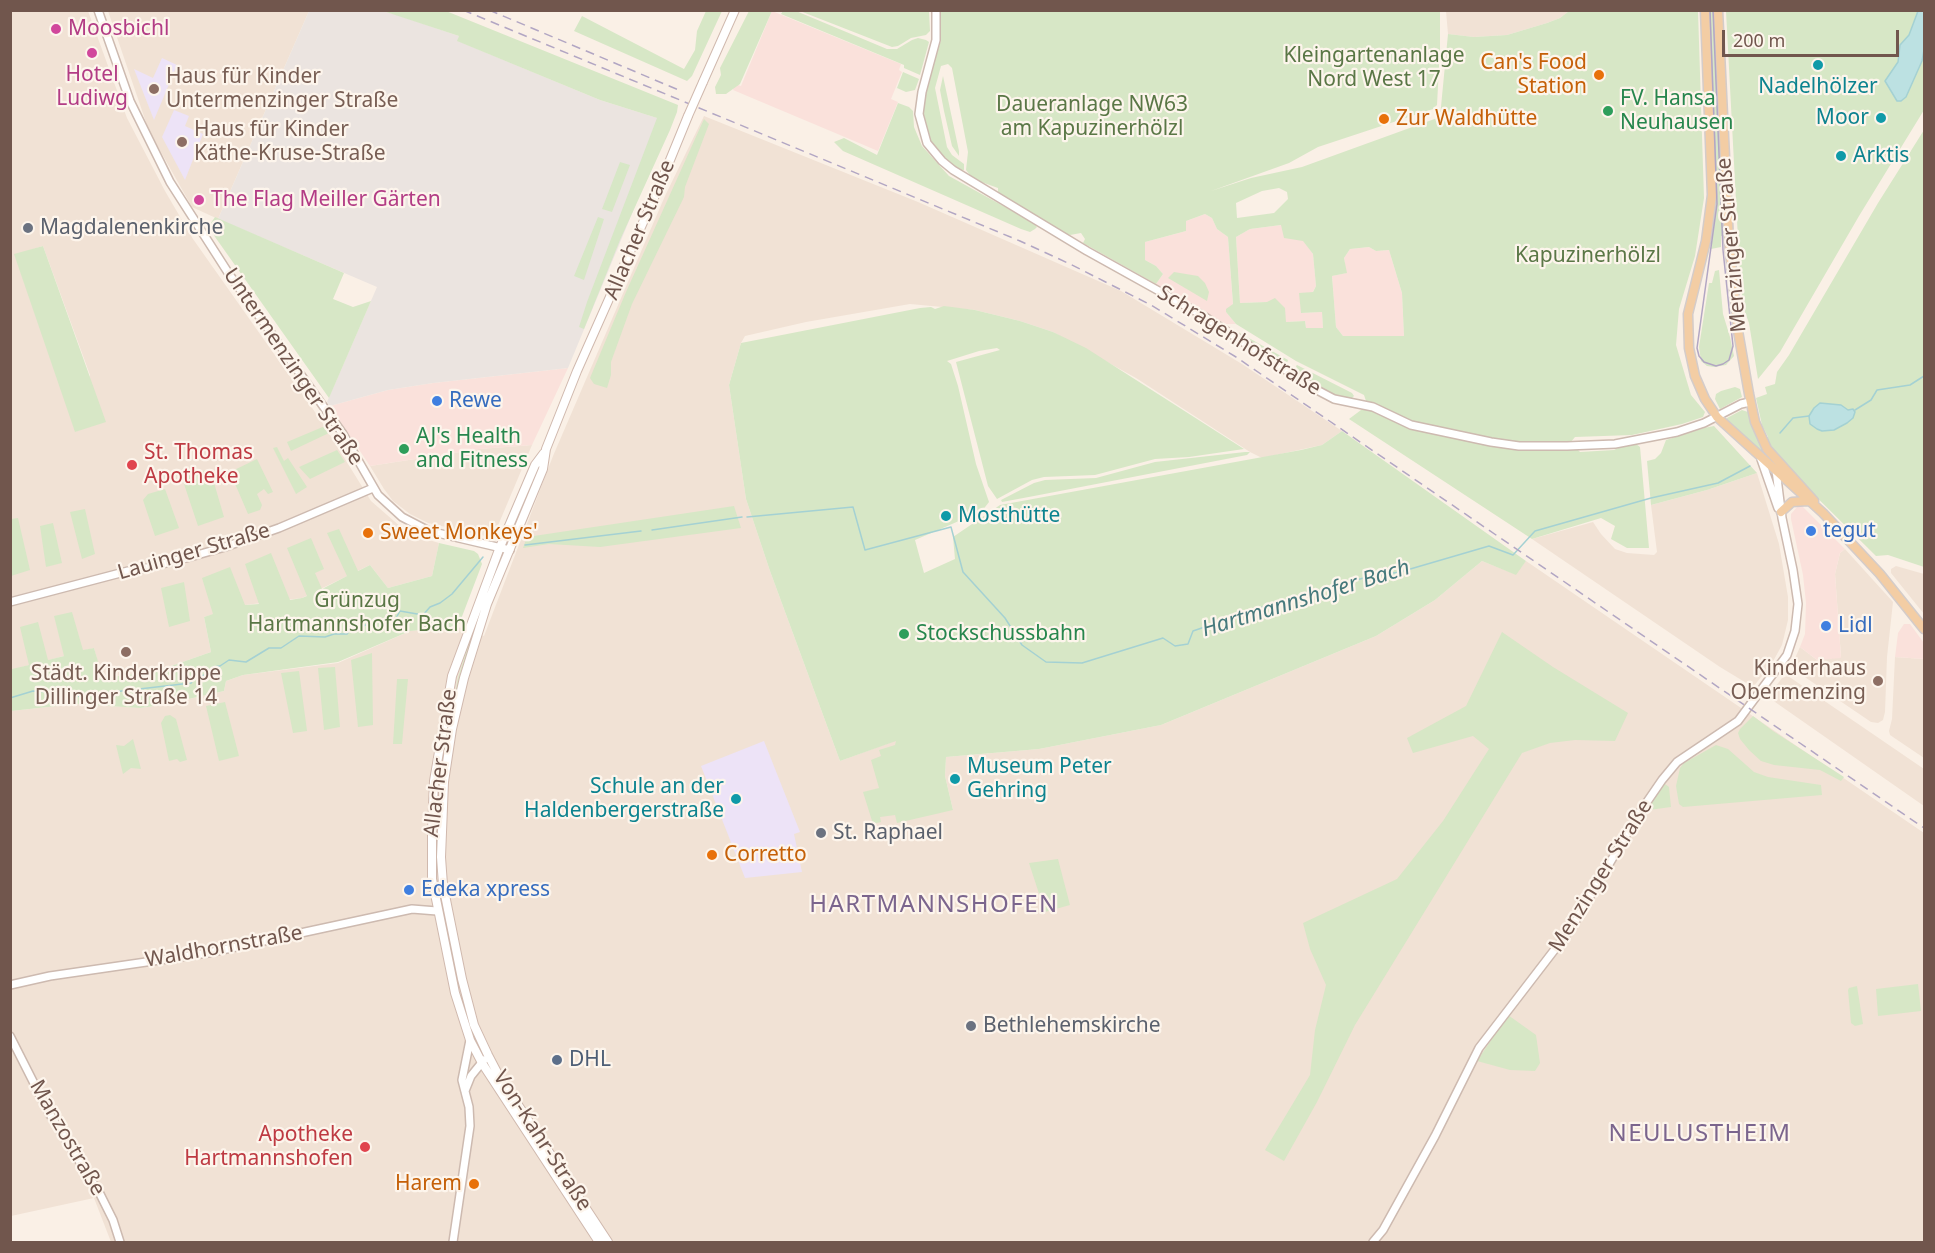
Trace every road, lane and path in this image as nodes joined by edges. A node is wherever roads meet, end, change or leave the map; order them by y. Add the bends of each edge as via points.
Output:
1 (98, 10) edge
2 (735, 10) edge
3 (936, 10) edge
4 (1705, 10) edge
5 (1718, 10) edge
6 (1750, 402) junction
7 (1717, 417) junction
8 (546, 449) junction
9 (1773, 458) junction
10 (1761, 459) junction
11 (1780, 476) junction
12 (373, 488) junction
13 (1808, 501) junction
14 (1823, 513) junction
15 (1782, 515) junction
16 (500, 547) junction
17 (510, 550) junction
18 (10, 602) edge
19 (1924, 628) edge
20 (437, 911) junction
21 (10, 985) edge
22 (10, 1036) edge
23 (479, 1037) joint
24 (470, 1040) junction
25 (488, 1055) junction
26 (482, 1063) junction
27 (465, 1091) junction
28 (120, 1242) edge
29 (453, 1242) edge
30 (600, 1242) edge
31 (608, 1242) edge
32 (1373, 1242) edge

1 - 12 street, Untermenzinger Straße via 130,101 170,182 229,274 343,434
2 - 8 main road, Allacher Straße, bridge
3 - 7 street, Schragenhofstraße via 936,40 919,114 933,152 953,170 1202,315 1334,399 1373,407 1411,425 1519,446 1615,444 1677,432
4 - 7 main road, Menzinger Straße via 1712,195 1706,241 1689,308 1688,336 1695,376
5 - 6 main road, Menzinger Straße via 1730,252
6 - 7 street, Schragenhofstraße
6 - 9 main road, Menzinger Straße via 1758,431
7 - 10 main road, Menzinger Straße
8 - 16 main road, Allacher Straße via 535,465
8 - 17 main road, Allacher Straße via 543,469
9 - 11 street, Menzinger Straße
9 - 14 main road
10 - 11 main road, Menzinger Straße
10 - 15 street, Menzinger Straße
11 - 13 main road
11 - 15 street, Menzinger Straße
12 - 16 street, Untermenzinger Straße via 396,512 421,527
12 - 18 street, Lauinger Straße via 279,528 213,550
13 - 14 main road
13 - 15 main road via 1792,502
14 - 19 main road
15 - 32 street, Menzinger Straße via 1798,604 1787,655 1738,721 1677,762 1662,780 1572,927 1479,1048 1425,1155
16 - 17 street, Untermenzinger Straße
16 - 20 main road, Allacher Straße via 450,685 432,814 432,873
17 - 23 main road, Allacher Straße via 487,604 464,678 446,767 442,820 442,885
20 - 21 street, Waldhornstraße via 412,909 208,953
20 - 24 main road, Allacher Straße
22 - 28 street, Manzostraße via 49,1113 100,1194
23 - 25 main road, Von-Kahr-Straße
24 - 26 main road, Von-Kahr-Straße
24 - 27 street, Allacher Straße via 462,1080
25 - 26 street
25 - 31 main road, Von-Kahr-Straße
26 - 27 street
26 - 30 main road, Von-Kahr-Straße
27 - 29 street, Allacher Straße via 470,1126

